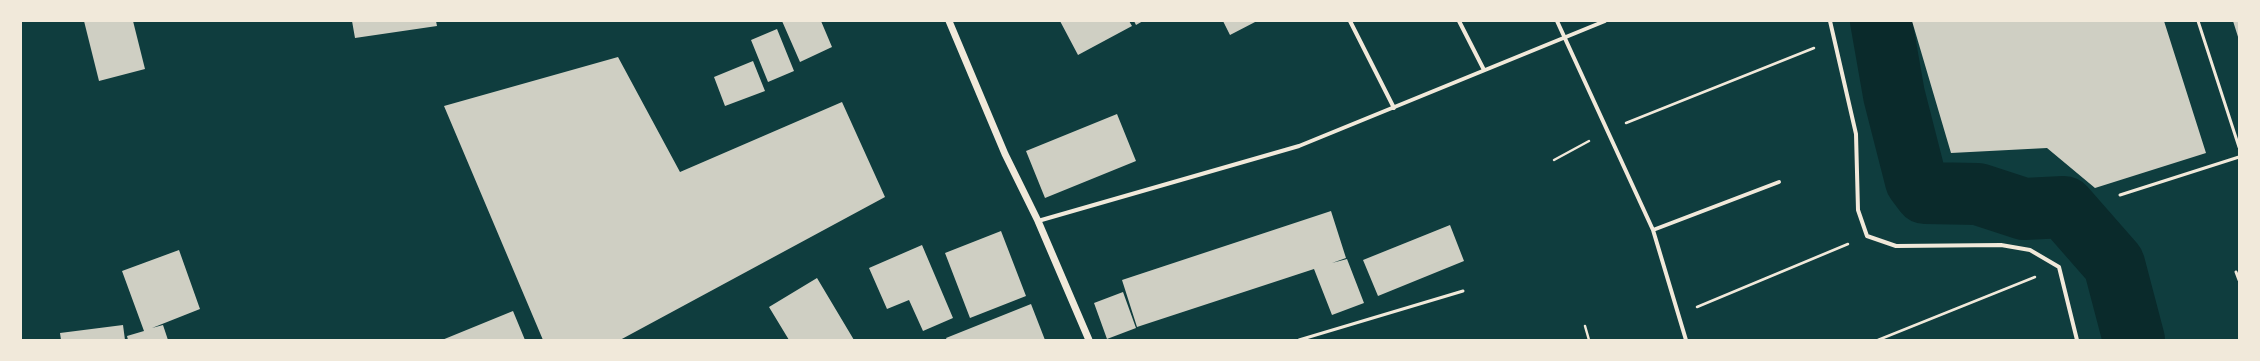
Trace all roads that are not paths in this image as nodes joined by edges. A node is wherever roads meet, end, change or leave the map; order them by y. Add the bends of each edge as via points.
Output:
1 (949, 21) edge
2 (1350, 21) edge
3 (1459, 21) edge
4 (1557, 21) edge
5 (1605, 21) edge
6 (1830, 21) edge
7 (2198, 21) edge
8 (1565, 38) junction
9 (1484, 70) junction
10 (1394, 108) junction
11 (2239, 147) edge
12 (2239, 157) edge
13 (1779, 182) dead end
14 (2120, 195) dead end
15 (1038, 221) junction
16 (1653, 230) junction
17 (2236, 272) dead end
18 (2239, 280) edge
19 (1463, 292) dead end
20 (1089, 340) edge
21 (1299, 340) edge
22 (1686, 340) edge
23 (2077, 340) edge

1 - 15 street via 1005,154
2 - 10 street
3 - 9 street
4 - 8 street
5 - 8 street
6 - 23 street via 1856,134 1858,210 1867,236 1896,246 2001,245 2030,250 2059,267
7 - 11 lane
8 - 9 street
8 - 16 street
9 - 10 street
10 - 15 street via 1299,146
12 - 14 lane
13 - 16 street
15 - 20 street
16 - 22 street
17 - 18 lane
19 - 21 lane

